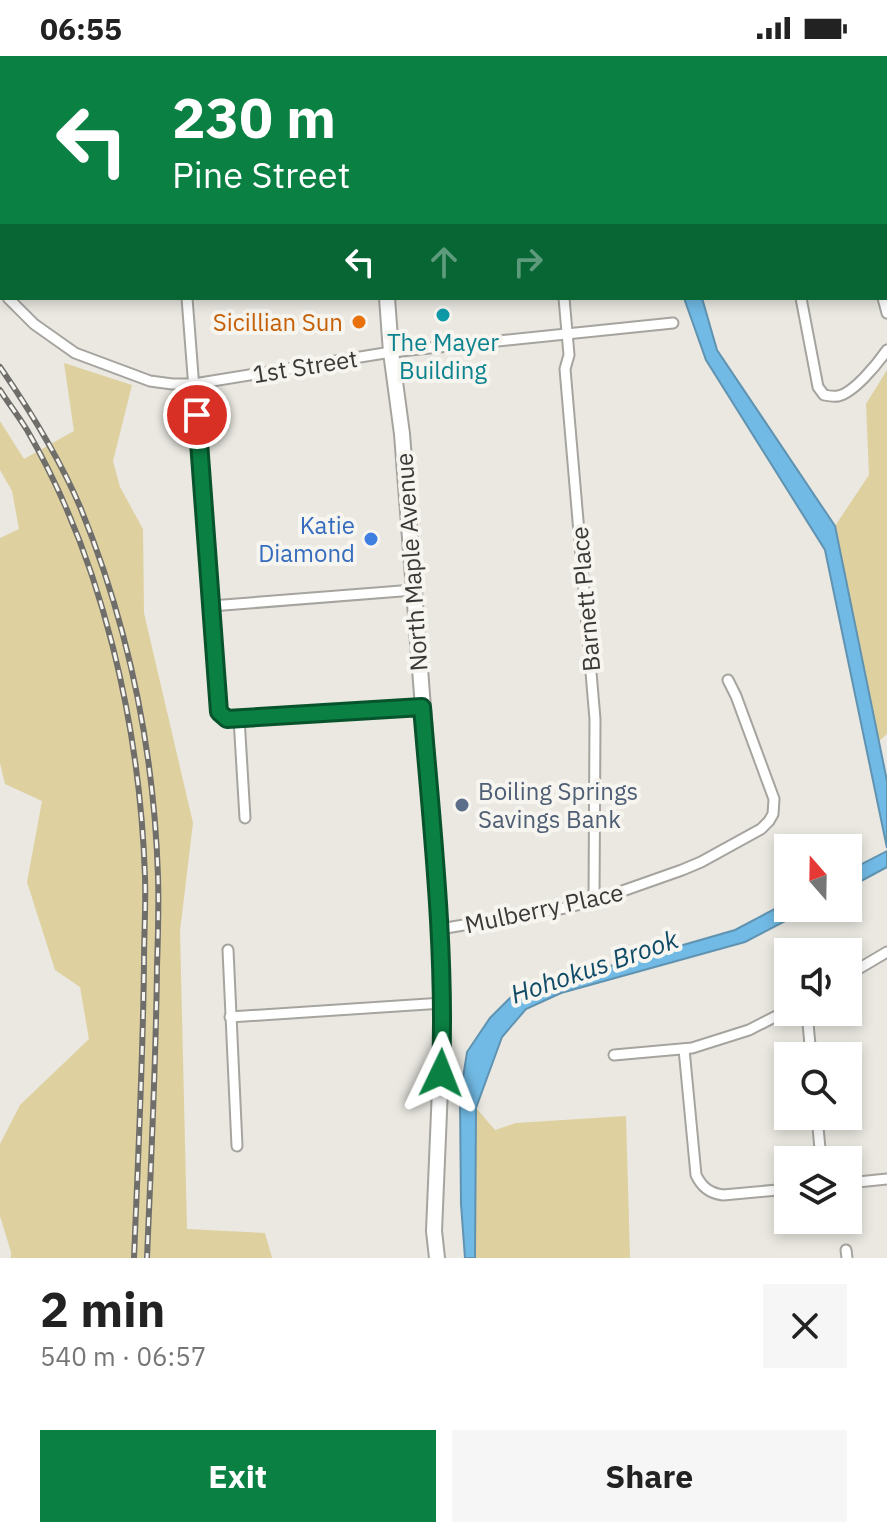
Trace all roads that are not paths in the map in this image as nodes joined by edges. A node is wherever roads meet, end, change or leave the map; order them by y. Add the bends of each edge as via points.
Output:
1 (10, 300) edge
2 (187, 300) edge
3 (387, 300) edge
4 (564, 300) edge
5 (801, 300) edge
6 (673, 323) dead end
7 (568, 335) junction
8 (887, 350) edge
9 (391, 352) junction
10 (194, 384) junction
11 (414, 590) junction
12 (211, 606) junction
13 (728, 680) dead end
14 (422, 707) junction
15 (239, 718) junction
16 (245, 818) dead end
17 (594, 901) junction
18 (440, 929) junction
19 (228, 950) dead end
20 (887, 952) edge
21 (862, 967) edge
22 (443, 1003) junction
23 (230, 1017) junction
24 (774, 1017) edge
25 (684, 1049) junction
26 (614, 1055) dead end
27 (237, 1146) dead end
28 (887, 1179) edge
29 (862, 1182) edge
30 (774, 1190) edge
31 (437, 1258) edge

1 - 10 street, 1st Street via 75,353 150,381
2 - 10 street
3 - 9 main road, North Maple Avenue
4 - 7 street, Barnett Place
5 - 8 street via 824,395 841,396
6 - 7 street, 1st Street
7 - 9 street, 1st Street
7 - 17 street, Barnett Place via 565,369 595,719
9 - 10 street, 1st Street
9 - 11 main road, North Maple Avenue
10 - 12 street
11 - 12 street
11 - 14 main road, North Maple Avenue
12 - 15 street via 219,712 227,719
13 - 17 street, Mulberry Place via 773,792 769,821 701,862
14 - 15 street
14 - 18 main road, North Maple Avenue
15 - 16 street
17 - 18 street, Mulberry Place
18 - 22 main road, North Maple Avenue
19 - 23 street
20 - 21 street
22 - 23 street
22 - 31 main road, North Maple Avenue
23 - 27 street
24 - 25 street
25 - 26 street
25 - 30 street via 700,1183 723,1195
28 - 29 street

